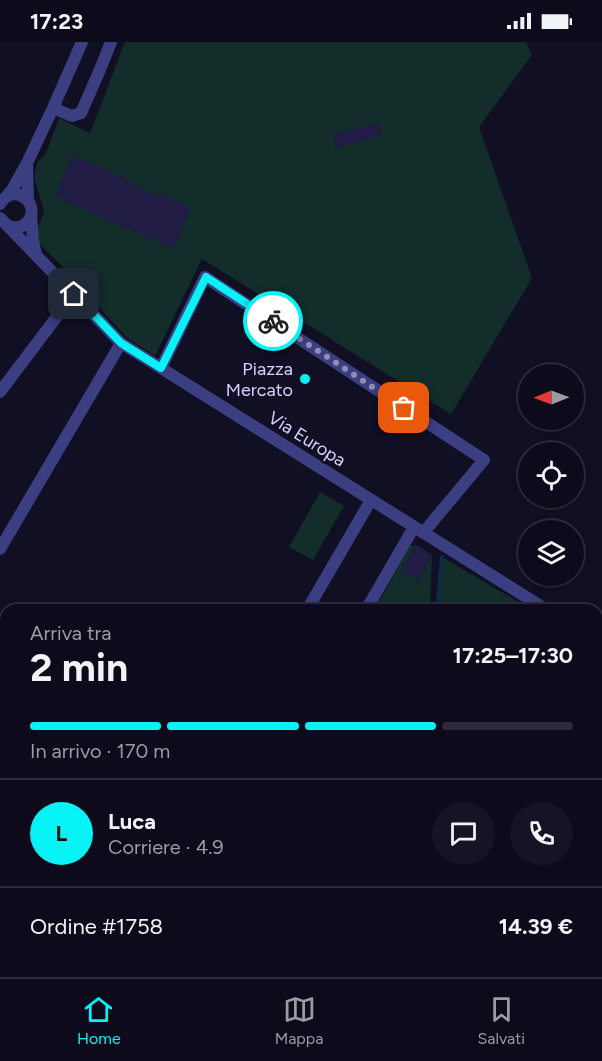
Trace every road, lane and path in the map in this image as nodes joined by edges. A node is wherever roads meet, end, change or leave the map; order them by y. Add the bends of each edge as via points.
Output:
1 (82, 42) edge
2 (111, 42) edge
3 (53, 108) junction
4 (27, 163) junction
5 (2, 200) edge
6 (28, 200) junction
7 (31, 215) junction
8 (3, 222) edge
9 (36, 256) junction
10 (74, 294) junction
11 (121, 343) junction
12 (161, 368) junction
13 (0, 392) edge
14 (371, 500) junction
15 (419, 530) junction
16 (0, 549) edge
17 (310, 604) edge
18 (370, 604) edge
19 (537, 604) edge

1 - 3 street
2 - 3 street via 81,113 72,116
3 - 4 street
4 - 5 street
4 - 6 street
5 - 6 street via 15,194
6 - 7 street
7 - 8 street via 16,228
7 - 9 street
8 - 9 street, Via Europa
9 - 10 street, Via Europa
10 - 11 street, Via Europa
10 - 13 street
11 - 12 street, Via Europa
11 - 16 street
12 - 14 street, Via Europa
12 - 15 street via 206,277 484,460
14 - 15 street, Via Europa
14 - 17 street
15 - 18 street
15 - 19 street, Via Europa

